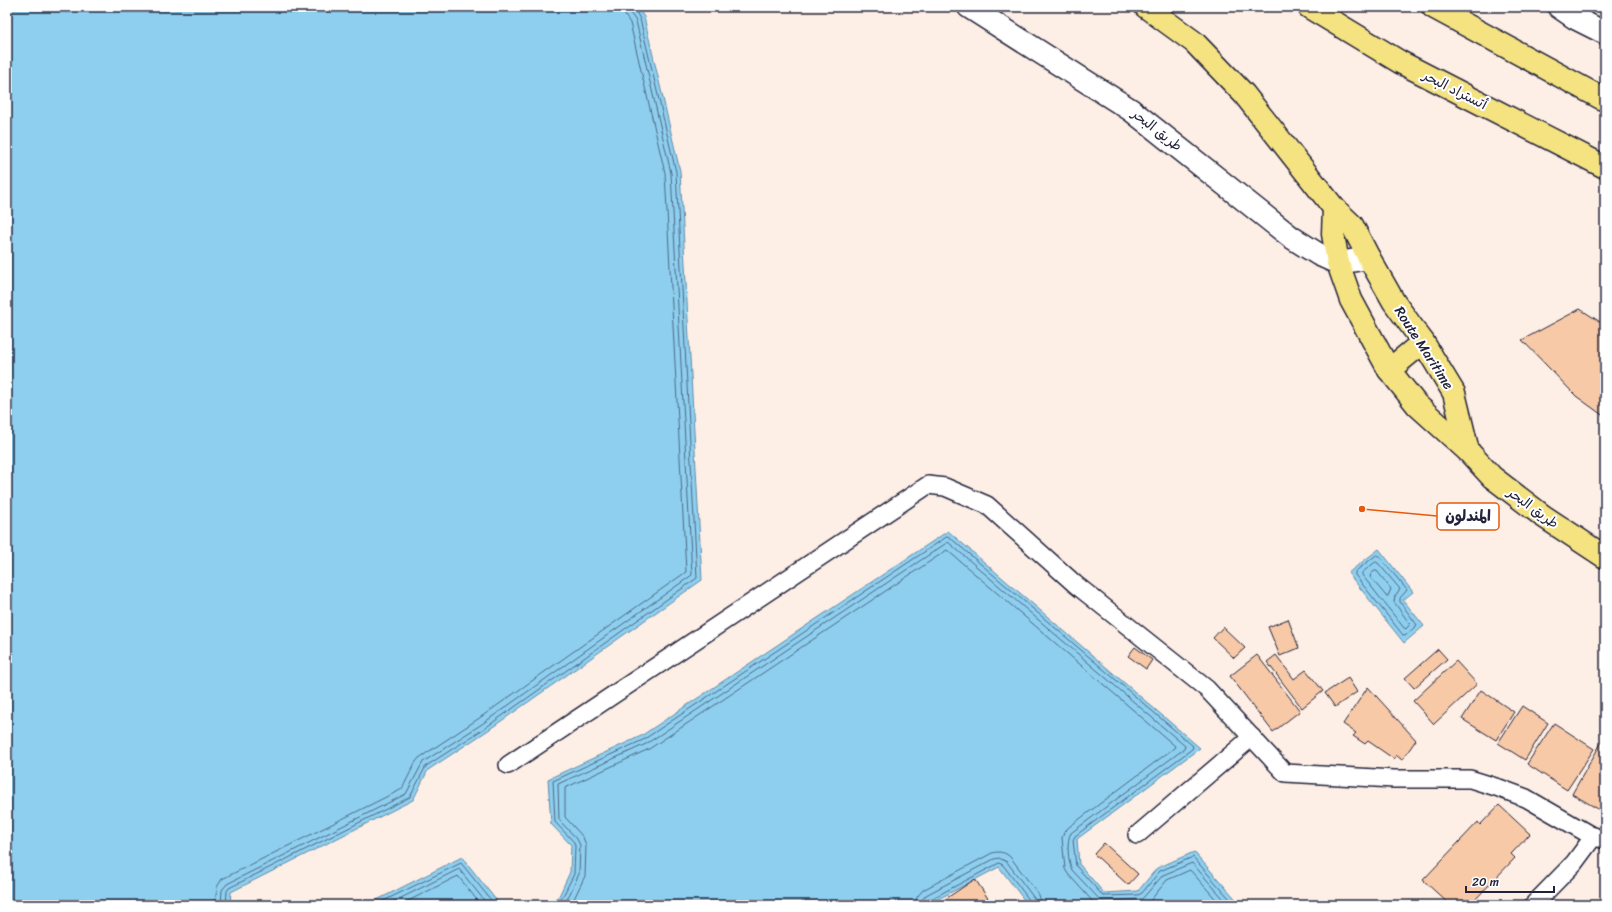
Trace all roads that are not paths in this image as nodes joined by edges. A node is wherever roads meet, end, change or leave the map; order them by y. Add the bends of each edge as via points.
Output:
1 (968, 7) edge
2 (1146, 7) edge
3 (1309, 7) edge
4 (1433, 7) edge
5 (1559, 7) edge
6 (1605, 32) edge
7 (1605, 100) edge
8 (1605, 167) edge
9 (1334, 208) junction
10 (1368, 258) junction
11 (1338, 263) junction
12 (1423, 342) junction
13 (1389, 370) junction
14 (1468, 451) junction
15 (1605, 557) edge
16 (1252, 737) junction
17 (508, 765) dead end
18 (1137, 835) dead end
19 (1599, 838) edge
20 (1533, 905) edge

1 - 11 street, طريق البحر via 1131,110 1291,237
2 - 9 highway via 1194,42 1244,94
3 - 8 highway, أتستراد البحر via 1400,62
4 - 7 highway
5 - 6 street via 1575,18
9 - 10 highway via 1352,225
9 - 11 highway via 1333,234
10 - 11 street
10 - 12 highway, Route Maritime via 1394,302
11 - 13 highway via 1351,300
12 - 13 highway
12 - 14 highway, Route Maritime via 1454,394
13 - 14 highway via 1417,405
14 - 15 highway, طريق البحر via 1492,477
16 - 17 lane via 1208,689 1075,584 987,505 946,488 928,485
16 - 18 lane
16 - 19 lane via 1285,773 1394,779 1470,779 1526,798
19 - 20 lane

